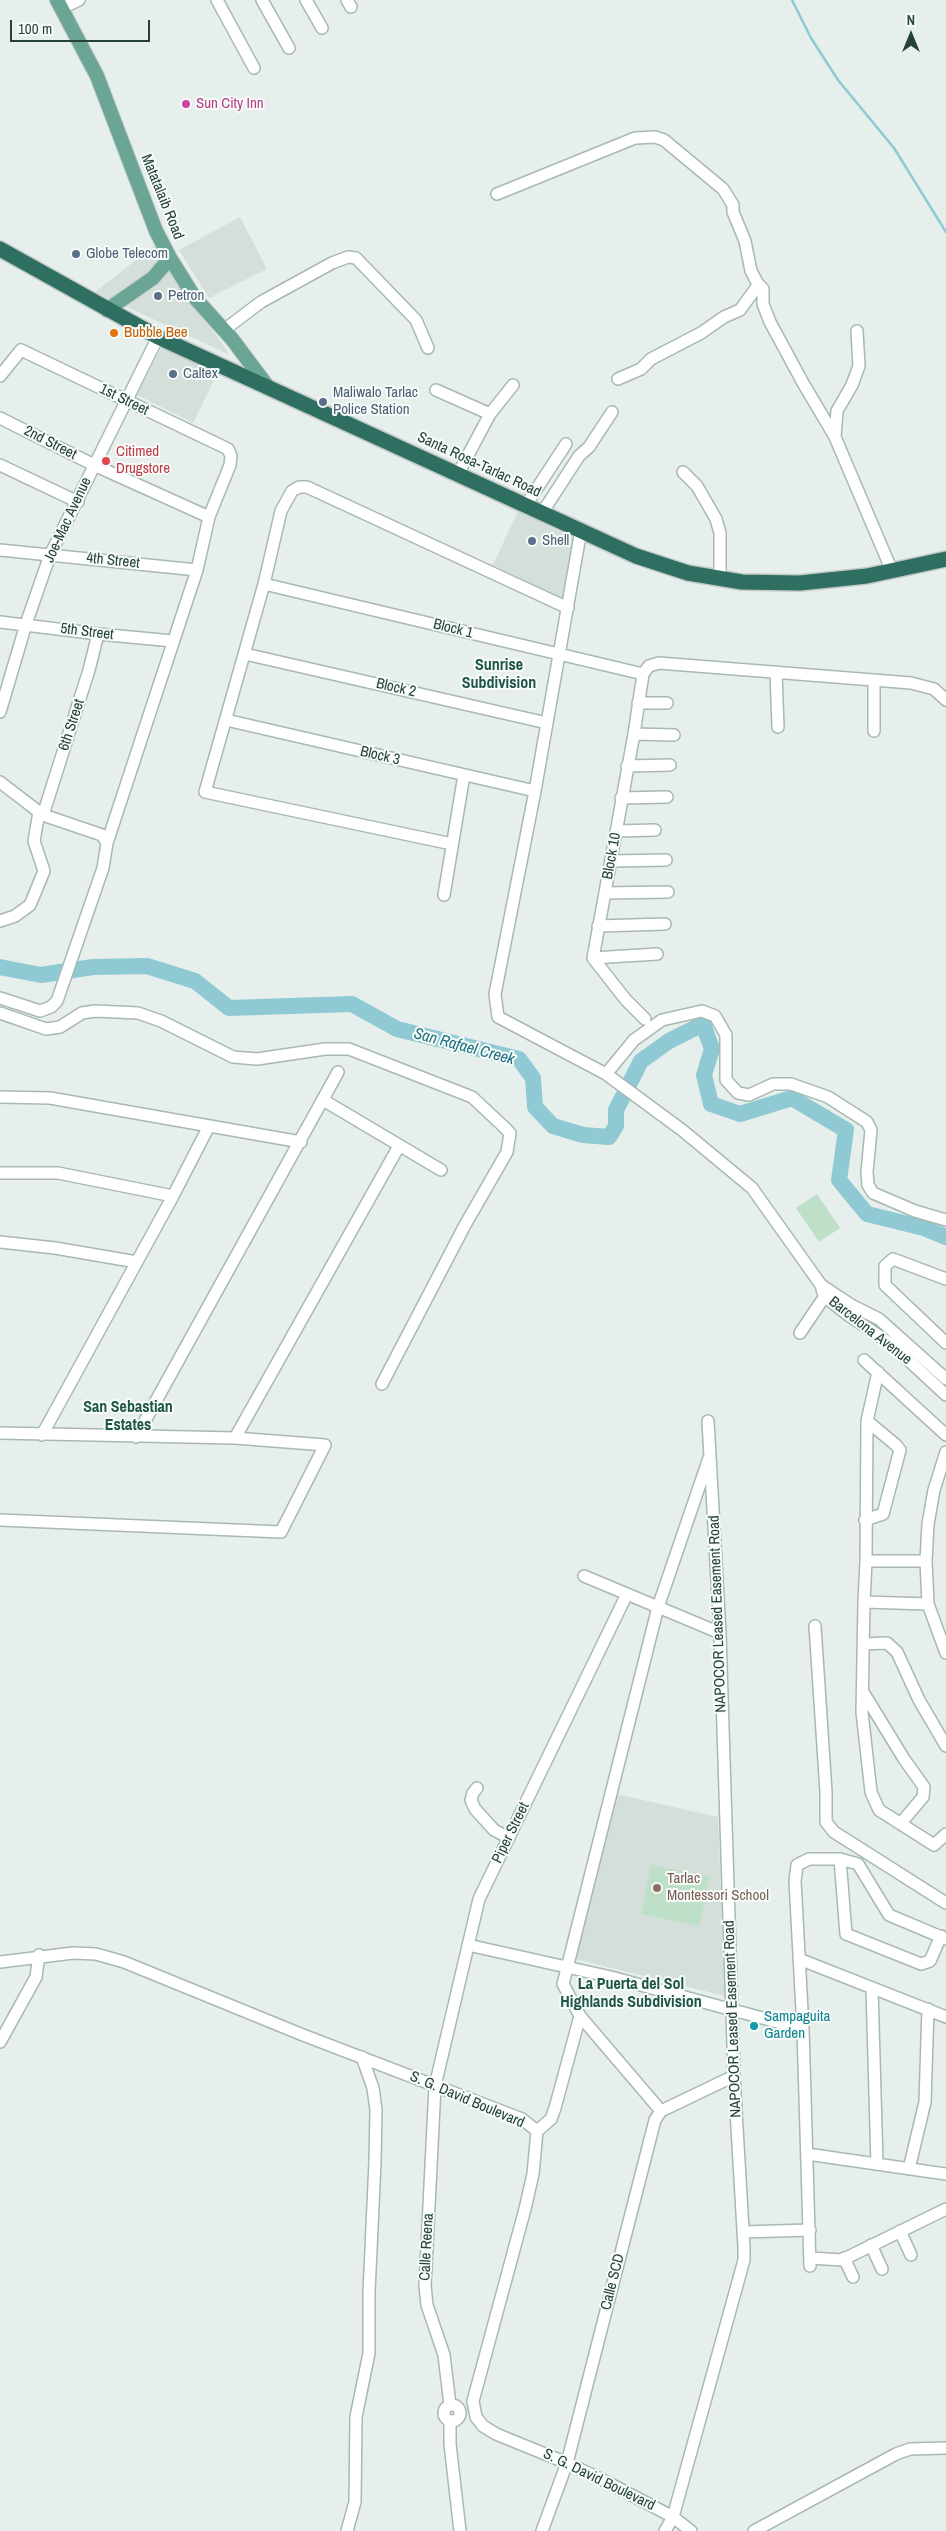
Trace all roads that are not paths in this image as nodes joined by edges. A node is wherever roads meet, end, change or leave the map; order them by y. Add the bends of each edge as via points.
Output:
1 (79, 0) edge
2 (217, 0) edge
3 (262, 0) edge
4 (306, 0) edge
5 (60, 4) edge
6 (322, 28) dead end
7 (289, 48) dead end
8 (254, 68) dead end
9 (497, 194) dead end
10 (0, 249) edge
11 (170, 258) junction
12 (758, 284) junction
13 (107, 310) junction
14 (224, 330) junction
15 (858, 331) dead end
16 (158, 337) junction
17 (428, 348) dead end
18 (0, 376) edge
19 (618, 379) dead end
20 (512, 384) dead end
21 (268, 387) junction
22 (436, 390) dead end
23 (126, 401) junction
24 (612, 412) dead end
25 (490, 414) junction
26 (0, 418) edge
27 (835, 437) junction
28 (566, 444) dead end
29 (0, 465) edge
30 (94, 465) junction
31 (683, 472) dead end
32 (458, 474) junction
33 (78, 502) junction
34 (526, 505) junction
35 (542, 513) junction
36 (210, 517) junction
37 (581, 530) junction
38 (0, 550) edge
39 (50, 555) junction
40 (946, 560) edge
41 (196, 570) junction
42 (892, 571) junction
43 (720, 578) junction
44 (264, 584) junction
45 (568, 608) junction
46 (0, 622) edge
47 (26, 624) junction
48 (98, 634) junction
49 (173, 640) junction
50 (245, 654) junction
51 (558, 655) junction
52 (776, 672) junction
53 (642, 674) junction
54 (874, 680) junction
55 (946, 700) edge
56 (638, 703) junction
57 (667, 703) dead end
58 (0, 712) edge
59 (226, 720) junction
60 (547, 723) junction
61 (778, 727) dead end
62 (874, 731) dead end
63 (634, 734) junction
64 (674, 734) dead end
65 (670, 765) dead end
66 (627, 766) junction
67 (464, 775) junction
68 (0, 782) edge
69 (535, 791) junction
70 (667, 797) dead end
71 (621, 798) junction
72 (41, 814) junction
73 (655, 830) dead end
74 (616, 831) junction
75 (107, 843) junction
76 (452, 844) junction
77 (666, 860) dead end
78 (611, 861) junction
79 (668, 892) dead end
80 (605, 893) junction
81 (444, 895) dead end
82 (0, 921) edge
83 (665, 924) dead end
84 (598, 926) junction
85 (657, 954) dead end
86 (593, 958) junction
87 (0, 998) edge
88 (0, 1013) edge
89 (645, 1019) dead end
90 (338, 1072) dead end
91 (609, 1076) junction
92 (0, 1097) edge
93 (323, 1100) junction
94 (209, 1126) junction
95 (301, 1142) junction
96 (399, 1146) junction
97 (440, 1170) dead end
98 (0, 1173) edge
99 (174, 1196) junction
100 (946, 1220) edge
101 (0, 1242) edge
102 (136, 1262) junction
103 (946, 1279) edge
104 (825, 1290) junction
105 (850, 1311) junction
106 (800, 1333) dead end
107 (946, 1343) edge
108 (864, 1360) dead end
109 (878, 1372) junction
110 (946, 1379) edge
111 (382, 1384) dead end
112 (946, 1395) edge
113 (708, 1421) dead end
114 (867, 1421) junction
115 (0, 1433) edge
116 (42, 1435) junction
117 (946, 1435) edge
118 (136, 1437) junction
119 (235, 1438) junction
120 (711, 1452) junction
121 (946, 1452) edge
122 (0, 1520) edge
123 (865, 1520) junction
124 (866, 1561) junction
125 (926, 1561) junction
126 (584, 1576) dead end
127 (627, 1594) junction
128 (864, 1602) junction
129 (928, 1604) junction
130 (658, 1607) junction
131 (815, 1626) dead end
132 (720, 1633) junction
133 (863, 1644) junction
134 (946, 1653) edge
135 (863, 1692) junction
136 (946, 1746) edge
137 (478, 1788) dead end
138 (901, 1823) junction
139 (946, 1834) edge
140 (509, 1838) junction
141 (864, 1850) junction
142 (840, 1859) junction
143 (858, 1864) junction
144 (946, 1903) edge
145 (943, 1938) edge
146 (468, 1945) junction
147 (39, 1955) junction
148 (799, 1959) junction
149 (0, 1962) edge
150 (566, 1968) junction
151 (872, 1988) junction
152 (928, 2009) junction
153 (734, 2012) junction
154 (580, 2016) junction
155 (946, 2016) edge
156 (803, 2029) junction
157 (0, 2042) edge
158 (362, 2057) junction
159 (734, 2076) junction
160 (435, 2086) junction
161 (661, 2111) junction
162 (537, 2131) junction
163 (807, 2154) junction
164 (877, 2164) junction
165 (909, 2169) junction
166 (946, 2174) edge
167 (946, 2209) edge
168 (810, 2230) junction
169 (743, 2232) junction
170 (900, 2232) junction
171 (871, 2245) junction
172 (911, 2255) dead end
173 (844, 2258) junction
174 (882, 2269) dead end
175 (853, 2277) dead end
176 (450, 2405) junction
177 (475, 2410) junction
178 (460, 2413) junction
179 (450, 2421) junction
180 (946, 2448) edge
181 (567, 2463) junction
182 (673, 2517) junction
183 (347, 2531) edge
184 (460, 2531) edge
185 (542, 2531) edge
186 (665, 2531) edge
187 (691, 2531) edge
188 (754, 2531) edge

1 - 5 street
2 - 8 street
3 - 7 street
4 - 6 street
5 - 11 main road, Matatalaib Road via 97,76 152,221
9 - 12 street via 635,138 664,140 723,189 733,205 745,241 750,270
10 - 13 highway, Santa Rosa-Tarlac Road
11 - 13 main road via 153,278
11 - 14 main road, Matatalaib Road via 195,298
12 - 19 street via 740,310 651,359 641,369
12 - 27 street via 763,289 763,304 770,322
13 - 16 highway, Santa Rosa-Tarlac Road
14 - 17 street via 261,302 348,257 356,258 416,320
14 - 21 main road, Matatalaib Road
15 - 27 street via 859,366 837,411
16 - 21 highway, Santa Rosa-Tarlac Road
16 - 23 street, Joe-Mac Avenue
18 - 23 street, 1st Street via 21,350
20 - 25 street
21 - 32 highway, Santa Rosa-Tarlac Road
22 - 25 street
23 - 30 street, Joe-Mac Avenue
23 - 36 street, 1st Street via 228,450 230,465
24 - 35 street
25 - 32 street
26 - 30 street, 2nd Street
27 - 42 street
28 - 34 street
29 - 33 street
30 - 33 street, Joe-Mac Avenue
30 - 36 street, 2nd Street
31 - 43 street via 697,486 716,519 720,533
32 - 34 highway, Santa Rosa-Tarlac Road
33 - 39 street, Joe-Mac Avenue
34 - 35 highway, Santa Rosa-Tarlac Road
35 - 37 highway, Santa Rosa-Tarlac Road
36 - 41 street
37 - 43 highway, Santa Rosa-Tarlac Road via 636,556 688,573
37 - 45 street
38 - 39 street, 4th Street
39 - 41 street, 4th Street
39 - 47 street, Joe-Mac Avenue
40 - 42 highway, Santa Rosa-Tarlac Road
41 - 49 street
42 - 43 highway, Santa Rosa-Tarlac Road via 800,583 742,582
44 - 45 street via 281,511 292,491 307,487
44 - 50 street
44 - 51 street, Block 1
45 - 51 street
46 - 47 street, 5th Street
47 - 48 street, 5th Street
47 - 58 street, Joe-Mac Avenue
48 - 49 street, 5th Street
48 - 72 street, 6th Street
49 - 75 street
50 - 59 street
50 - 60 street, Block 2
51 - 53 street, Block 1
51 - 60 street
52 - 53 street via 659,663 649,666
52 - 54 street
52 - 61 street
53 - 56 street, Block 10
54 - 55 street via 934,689
54 - 62 street
56 - 57 street
56 - 63 street, Block 10
59 - 67 street, Block 3
59 - 76 street via 205,792
60 - 69 street
63 - 64 street
63 - 66 street, Block 10
65 - 66 street
66 - 71 street, Block 10
67 - 69 street, Block 3
67 - 76 street
68 - 72 street
69 - 91 street, Barcelona Avenue via 495,994 498,1017
70 - 71 street
71 - 74 street, Block 10
72 - 75 street via 102,835
72 - 82 street, 6th Street via 34,841 44,871 30,905 16,916
73 - 74 street
74 - 78 street, Block 10
75 - 87 street via 103,868 57,1001 40,1011
76 - 81 street
77 - 78 street
78 - 80 street, Block 10
79 - 80 street
80 - 84 street, Block 10
83 - 84 street
84 - 86 street, Block 10
85 - 86 street
86 - 89 street
88 - 111 street via 46,1029 60,1027 82,1013 138,1013 233,1057 257,1059 325,1049 349,1049 472,1097 504,1126 510,1133 507,1152
90 - 93 street
91 - 100 street via 634,1040 662,1020 702,1011 716,1016 726,1035 726,1080 738,1093 749,1095 774,1084 791,1084 828,1097 867,1122 871,1130 867,1172 872,1193
91 - 104 street, Barcelona Avenue via 752,1188 774,1214
92 - 94 street via 50,1098
93 - 95 street
93 - 96 street
94 - 95 street
94 - 99 street
95 - 118 street
96 - 97 street
96 - 119 street
98 - 99 street via 58,1174
99 - 102 street
101 - 102 street
102 - 116 street
103 - 107 street via 893,1259 885,1266 885,1285
104 - 105 street, Barcelona Avenue
104 - 106 street
105 - 110 street, Barcelona Avenue via 879,1320
105 - 112 street, Barcelona Avenue
108 - 109 street
109 - 114 street
109 - 117 street
113 - 120 street, NAPOCOR Leased Easement Road
114 - 123 street
114 - 123 street via 900,1450 883,1514
115 - 116 street
116 - 118 street
118 - 119 street
119 - 122 street via 326,1446 281,1532
120 - 130 street
120 - 132 street, NAPOCOR Leased Easement Road
121 - 125 street via 934,1490
123 - 124 street
124 - 125 street
124 - 128 street
125 - 129 street
126 - 127 street
127 - 130 street
127 - 140 street, Piper Street
128 - 129 street
128 - 133 street
129 - 134 street
130 - 132 street
130 - 150 street
131 - 141 street via 826,1822 834,1832
132 - 153 street, NAPOCOR Leased Easement Road
133 - 135 street
133 - 136 street via 887,1643 897,1652 919,1700
135 - 138 street via 862,1712 871,1792 879,1810
135 - 138 street via 924,1787 923,1798
137 - 140 street via 471,1800 476,1809 494,1830
138 - 139 street via 934,1845
140 - 146 street, Piper Street via 479,1899
141 - 143 street
141 - 144 street
142 - 143 street
142 - 145 street via 846,1934 921,1964 930,1961
142 - 148 street via 810,1859 797,1865
143 - 145 street via 889,1915
146 - 150 street
146 - 160 street, Piper Street
147 - 149 street, S. G. David Boulevard
147 - 157 street via 36,1977
147 - 158 street, S. G. David Boulevard via 96,1954 124,1962
148 - 151 street
148 - 156 street
150 - 153 street via 611,1976
150 - 154 street via 563,1984
151 - 152 street
151 - 164 street
152 - 155 street
152 - 165 street via 925,2102
153 - 156 street
153 - 159 street, NAPOCOR Leased Easement Road
154 - 161 street
154 - 162 street via 556,2108 551,2120
156 - 163 street
158 - 160 street, S. G. David Boulevard
158 - 183 street via 373,2088 376,2110 368,2292 369,2353 356,2417 355,2502
159 - 161 street
159 - 169 street, NAPOCOR Leased Easement Road
160 - 162 street, S. G. David Boulevard via 522,2120
160 - 176 street, Calle Reena via 425,2286 426,2305 444,2355
161 - 181 street, Calle SCD via 655,2120
162 - 177 street, S. G. David Boulevard via 533,2174 473,2401
163 - 164 street
163 - 168 street
164 - 165 street
165 - 166 street
167 - 170 street
168 - 169 street
168 - 173 street via 810,2262
169 - 182 street, NAPOCOR Leased Easement Road via 744,2260
170 - 171 street
170 - 172 street
171 - 173 street
171 - 174 street
173 - 175 street
176 - 178 street via 457,2406
176 - 179 street via 444,2414
177 - 178 street
177 - 181 street, S. G. David Boulevard via 483,2426 496,2434
178 - 179 street via 458,2419
179 - 184 street
180 - 188 street via 918,2448 896,2454
181 - 182 street, S. G. David Boulevard
181 - 185 street, Calle SCD
182 - 186 street, NAPOCOR Leased Easement Road
182 - 187 street, S. G. David Boulevard

